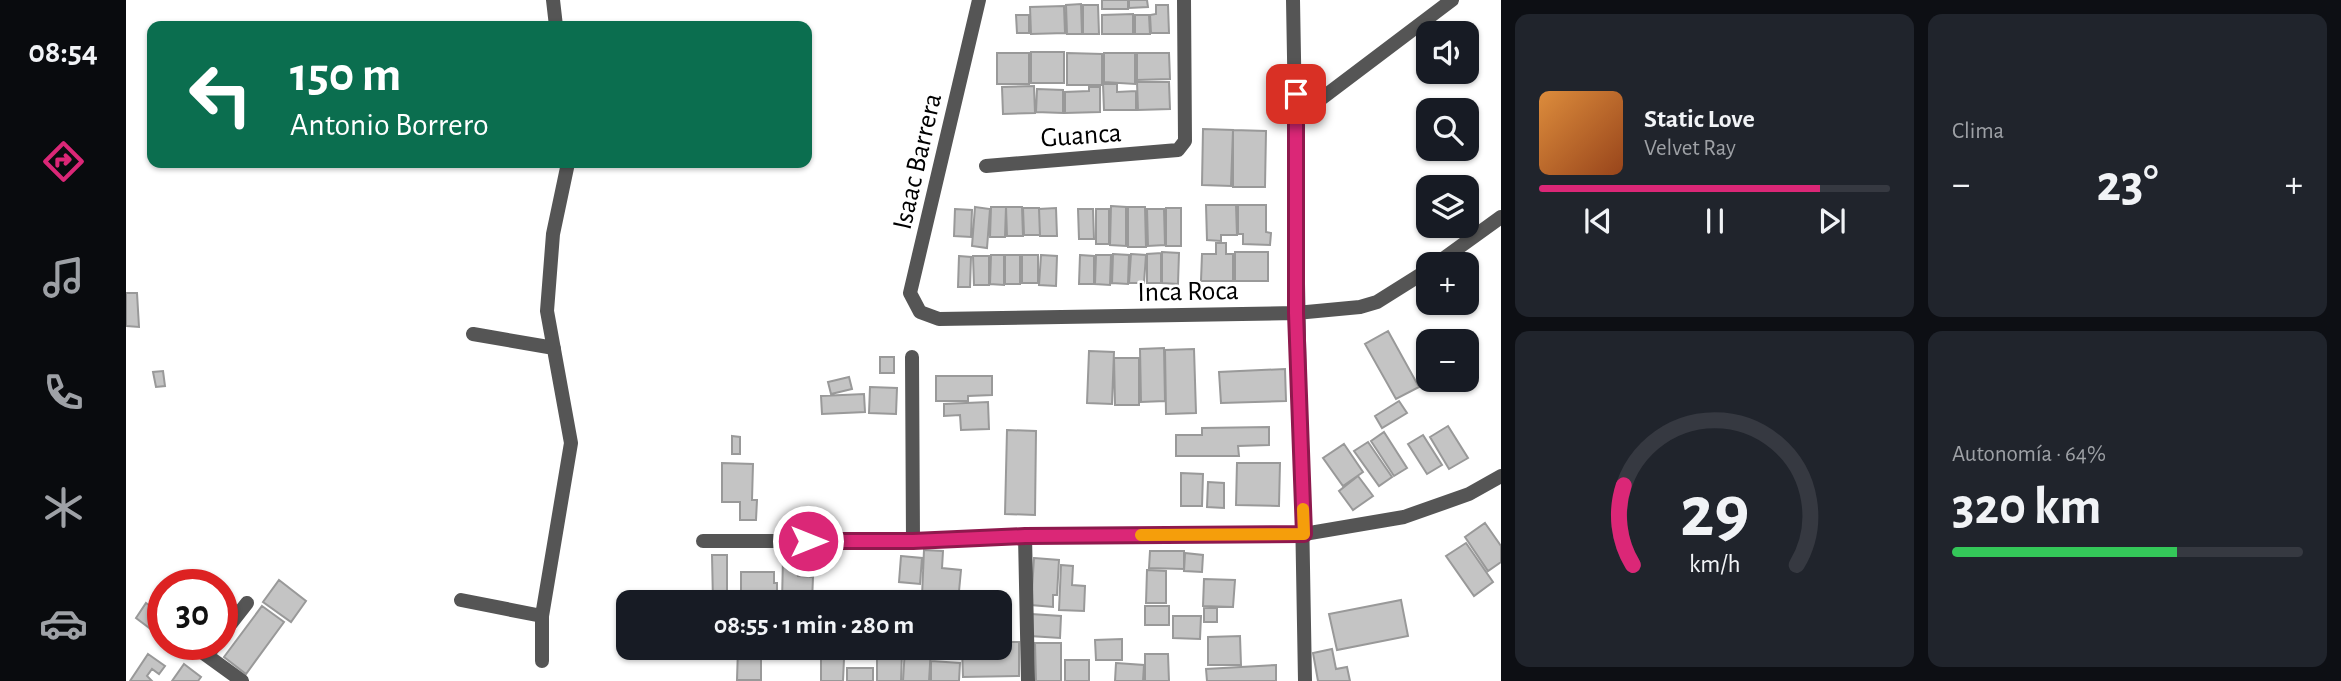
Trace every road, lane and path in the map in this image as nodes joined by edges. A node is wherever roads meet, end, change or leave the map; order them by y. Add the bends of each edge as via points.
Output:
1 (553, 0) edge
2 (979, 0) edge
3 (1184, 0) edge
4 (1293, 0) edge
5 (1452, 0) edge
6 (555, 21) edge
7 (1297, 117) junction
8 (986, 166) dead end
9 (567, 168) edge
10 (1501, 217) edge
11 (1453, 252) edge
12 (1416, 278) edge
13 (1296, 313) junction
14 (939, 319) joint
15 (473, 334) dead end
16 (554, 348) junction
17 (912, 357) dead end
18 (1501, 476) edge
19 (1304, 534) junction
20 (1025, 536) junction
21 (703, 541) dead end
22 (913, 541) junction
23 (461, 600) dead end
24 (247, 603) dead end
25 (238, 615) edge
26 (542, 616) junction
27 (221, 660) edge
28 (542, 661) dead end
29 (242, 681) edge
30 (1028, 681) edge
31 (1305, 681) edge

1 - 6 street
2 - 14 street, Isaac Barrera via 910,293 920,312
3 - 8 street, Guanca via 1185,141 1178,150
4 - 7 street
5 - 7 street
7 - 13 street
9 - 16 street via 553,234 547,311
10 - 11 street
12 - 13 street, Inca Roca via 1377,302
13 - 14 street, Inca Roca
13 - 19 street
15 - 16 street
16 - 26 street via 571,443
17 - 22 street
18 - 19 street via 1469,494 1404,517
19 - 20 street
19 - 31 street
20 - 22 street
20 - 30 street
21 - 22 street
23 - 26 street
24 - 25 street
26 - 28 street
27 - 29 street

